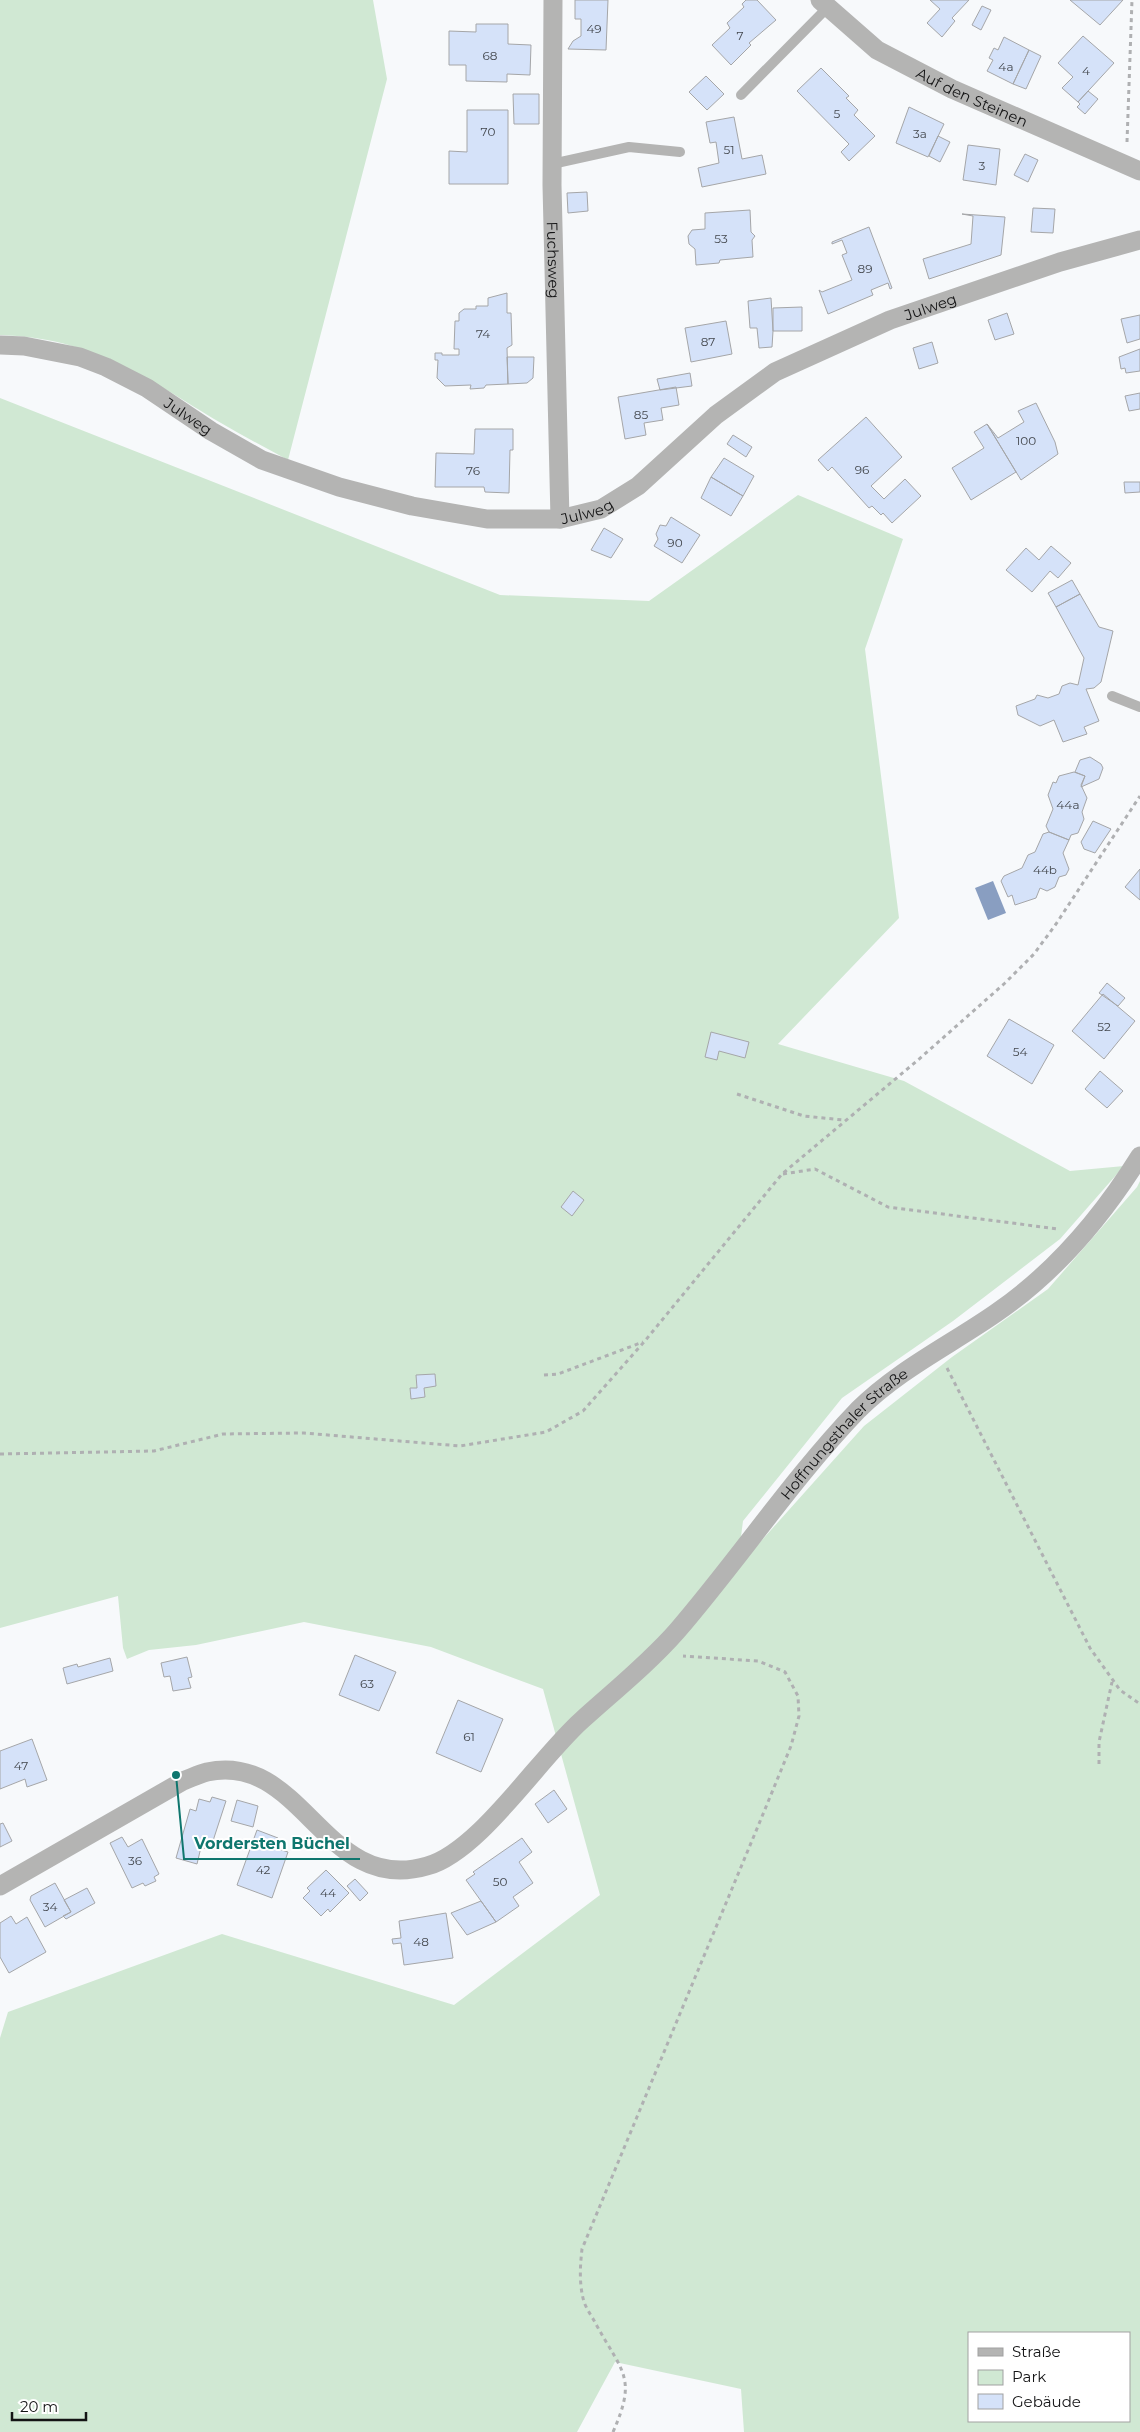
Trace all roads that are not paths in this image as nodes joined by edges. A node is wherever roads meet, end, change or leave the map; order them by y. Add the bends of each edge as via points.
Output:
1 (553, 0) edge
2 (824, 4) edge
3 (741, 95) dead end
4 (680, 152) dead end
5 (552, 164) junction
6 (1133, 169) edge
7 (1140, 240) edge
8 (0, 345) edge
9 (560, 519) junction
10 (1112, 696) dead end
11 (1140, 707) edge
12 (1140, 1156) edge
13 (0, 1886) edge

1 - 5 street, Fuchsweg
2 - 3 lane
2 - 6 street, Auf den Steinen via 877,50 952,89
4 - 5 lane via 629,148
5 - 9 street, Fuchsweg
7 - 9 street, Julweg via 1060,262 890,320 775,372 716,415 638,486 602,509
8 - 9 street, Julweg via 24,346 80,357 106,367 147,388 262,460 339,487 412,506 487,519
10 - 11 lane
12 - 13 street, Hoffnungsthaler Straße via 1116,1194 1083,1235 1037,1282 894,1380 861,1408 758,1528 677,1631 567,1733 475,1836 446,1858 428,1866 399,1870 375,1868 355,1859 263,1779 229,1772 208,1772 183,1781

